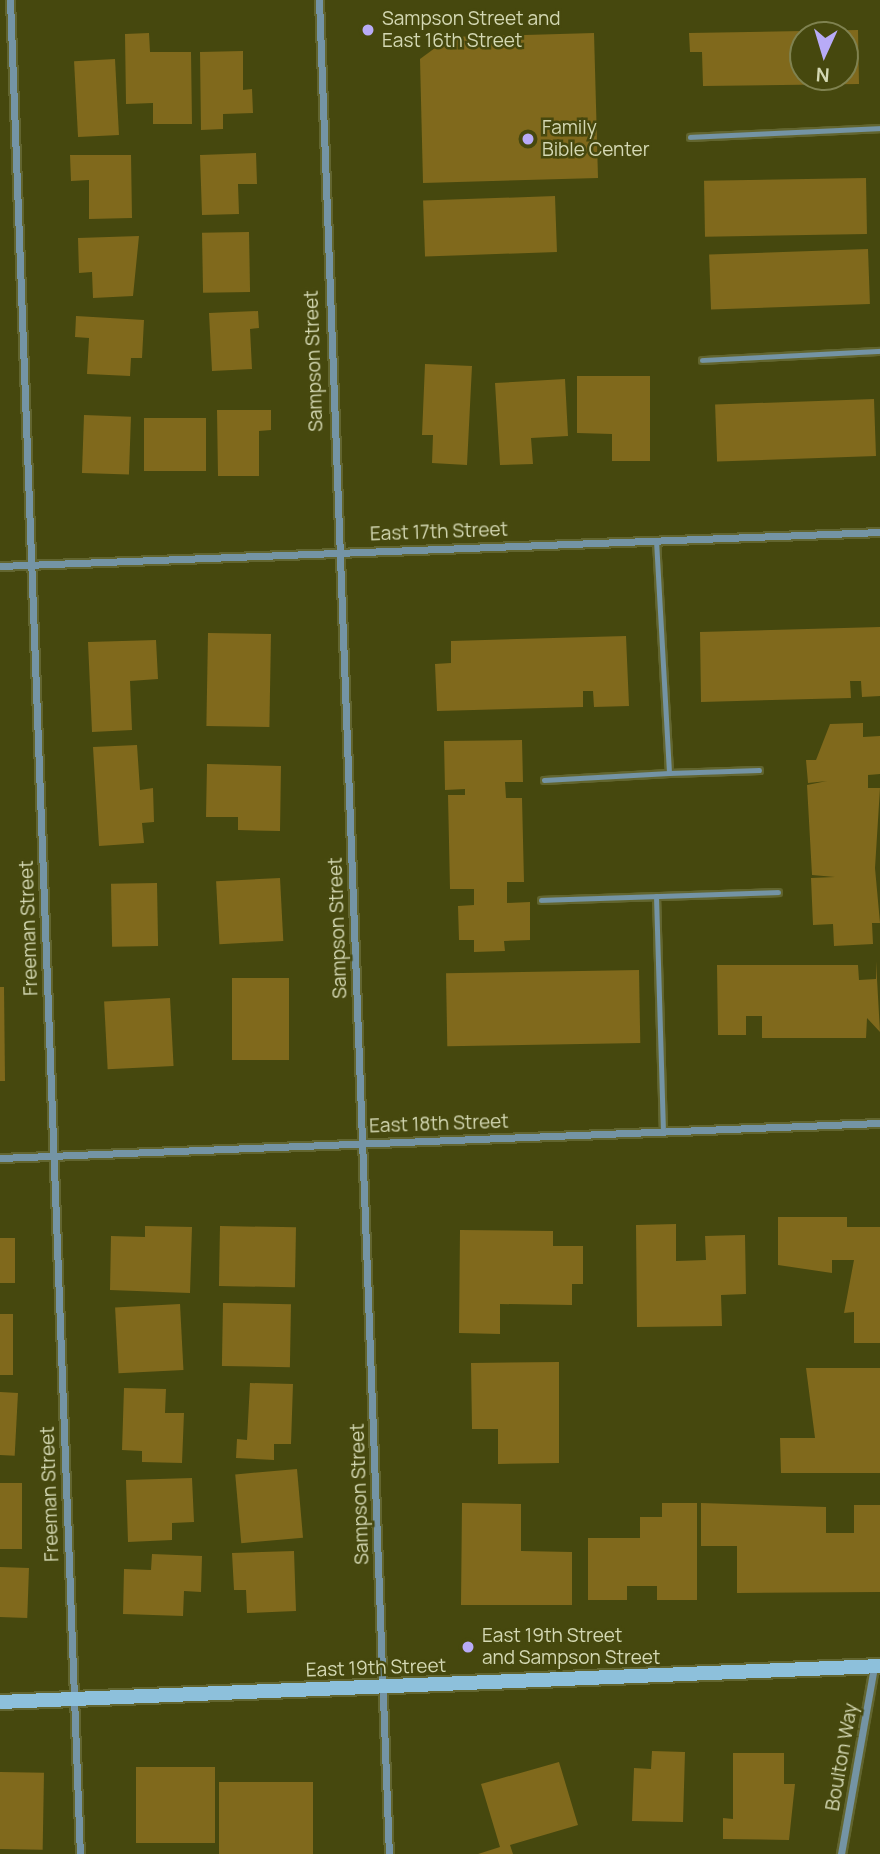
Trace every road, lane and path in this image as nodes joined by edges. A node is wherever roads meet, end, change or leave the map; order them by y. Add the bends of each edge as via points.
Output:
1 (10, 0) edge
2 (319, 0) edge
3 (880, 128) edge
4 (690, 137) dead end
5 (880, 351) edge
6 (702, 360) dead end
7 (880, 532) edge
8 (656, 540) junction
9 (337, 552) junction
10 (32, 565) junction
11 (0, 566) edge
12 (759, 770) dead end
13 (669, 773) junction
14 (544, 780) dead end
15 (778, 892) dead end
16 (656, 896) junction
17 (541, 900) dead end
18 (880, 1123) edge
19 (663, 1131) junction
20 (363, 1143) junction
21 (54, 1156) junction
22 (0, 1158) edge
23 (877, 1666) edge
24 (383, 1687) junction
25 (75, 1698) junction
26 (0, 1702) edge
27 (80, 1854) edge
28 (389, 1854) edge
29 (841, 1854) edge

1 - 10 street, Freeman Street
2 - 9 street, Sampson Street
3 - 4 lane
5 - 6 lane
7 - 8 street, East 17th Street
8 - 9 street, East 17th Street
8 - 13 lane
9 - 10 street, East 17th Street
9 - 20 street, Sampson Street
10 - 11 street, East 17th Street
10 - 21 street, Freeman Street
12 - 13 lane
13 - 14 lane
15 - 16 lane
16 - 17 lane
16 - 19 lane
18 - 19 street, East 18th Street
19 - 20 street, East 18th Street
20 - 21 street, East 18th Street
20 - 24 street, Sampson Street
21 - 22 street, East 18th Street
21 - 25 street, Freeman Street
23 - 24 street, East 19th Street
23 - 29 street, Boulton Way
24 - 25 street, East 19th Street
24 - 28 street, Sampson Street
25 - 26 street, East 19th Street
25 - 27 street, Freeman Street

